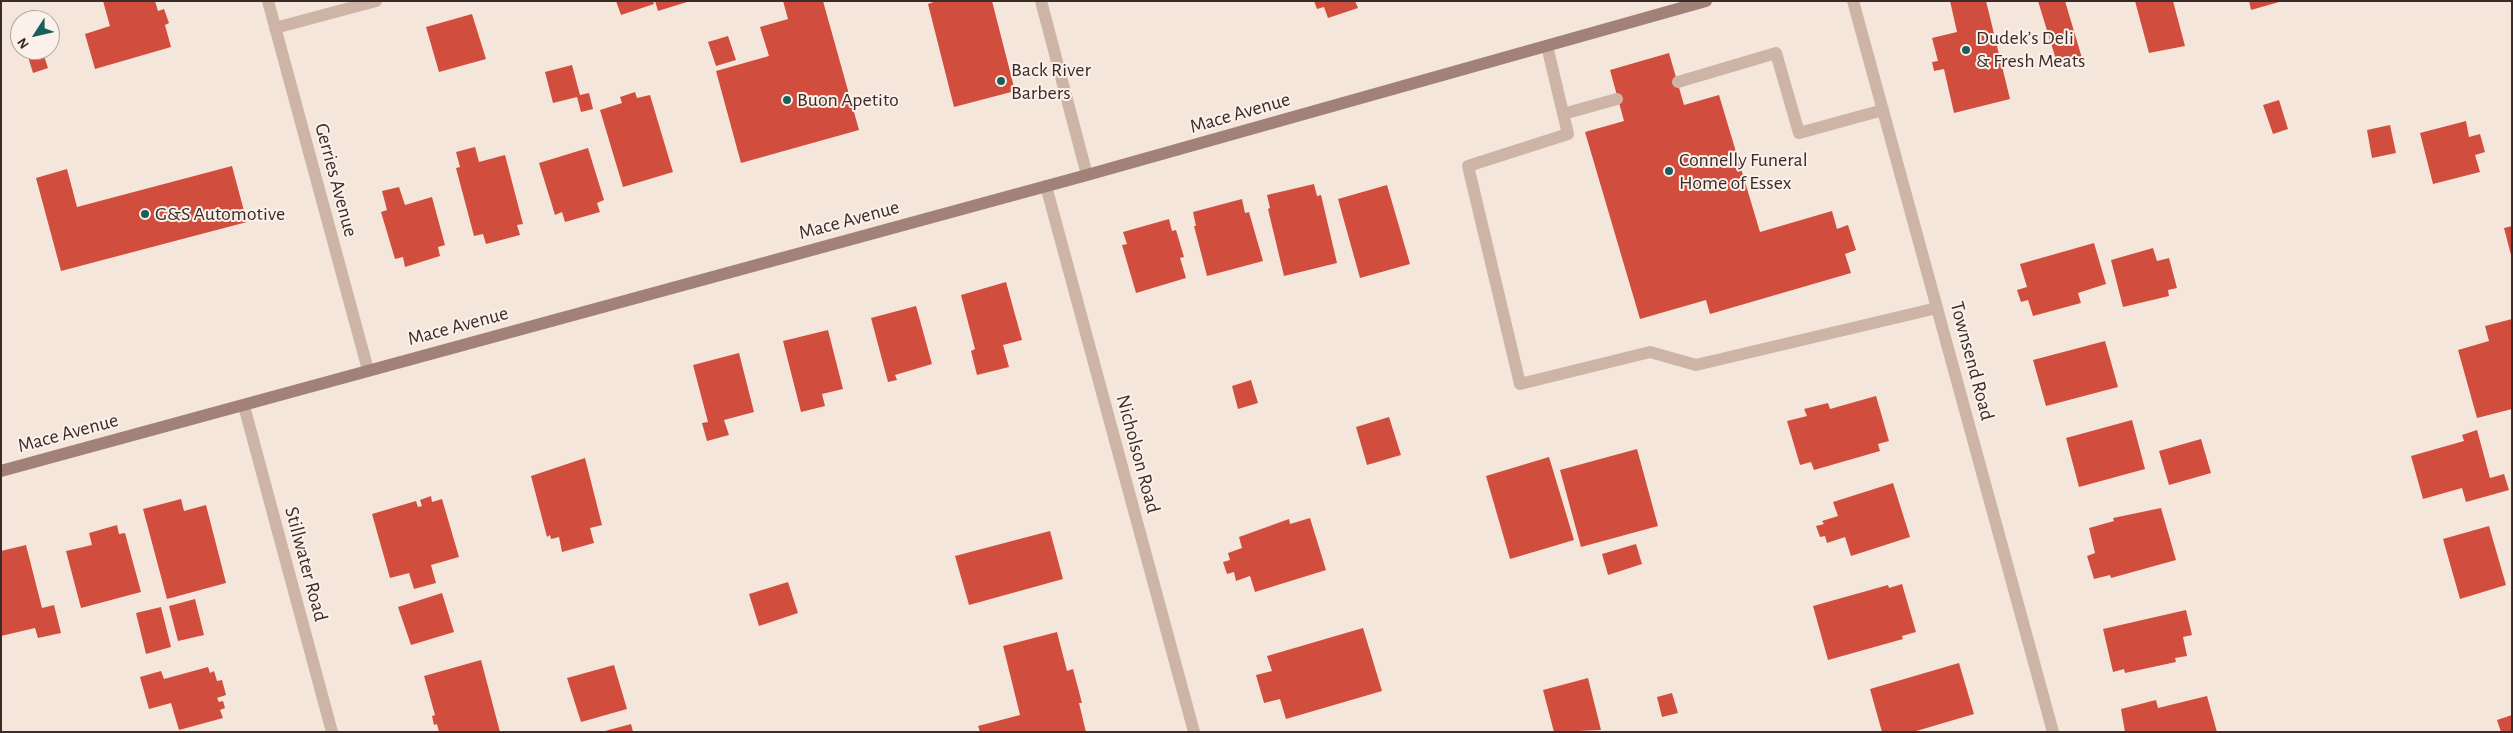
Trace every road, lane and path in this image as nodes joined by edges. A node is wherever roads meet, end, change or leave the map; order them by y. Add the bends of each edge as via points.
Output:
1 (268, 1) edge
2 (376, 1) edge
3 (1041, 1) edge
4 (1706, 1) edge
5 (1853, 1) edge
6 (275, 28) junction
7 (1547, 46) junction
8 (1678, 82) dead end
9 (1617, 99) dead end
10 (1882, 110) junction
11 (1563, 114) junction
12 (1087, 175) junction
13 (1046, 186) junction
14 (1938, 308) junction
15 (368, 370) junction
16 (244, 406) junction
17 (1, 471) edge
18 (332, 732) edge
19 (1194, 732) edge
20 (2053, 732) edge

1 - 6 street, Gerries Avenue
2 - 6 street
3 - 12 street
4 - 7 main road, Mace Avenue
5 - 10 street, Townsend Road
6 - 15 street, Gerries Avenue
7 - 11 street
7 - 12 main road, Mace Avenue
8 - 10 street via 1776,53 1799,133
9 - 11 street
10 - 14 street, Townsend Road
11 - 14 street via 1568,134 1468,166 1520,384 1650,352 1696,365
12 - 13 main road, Mace Avenue
13 - 15 main road, Mace Avenue
13 - 19 street, Nicholson Road
14 - 20 street, Townsend Road
15 - 16 main road, Mace Avenue
16 - 17 main road, Mace Avenue
16 - 18 street, Stillwater Road

